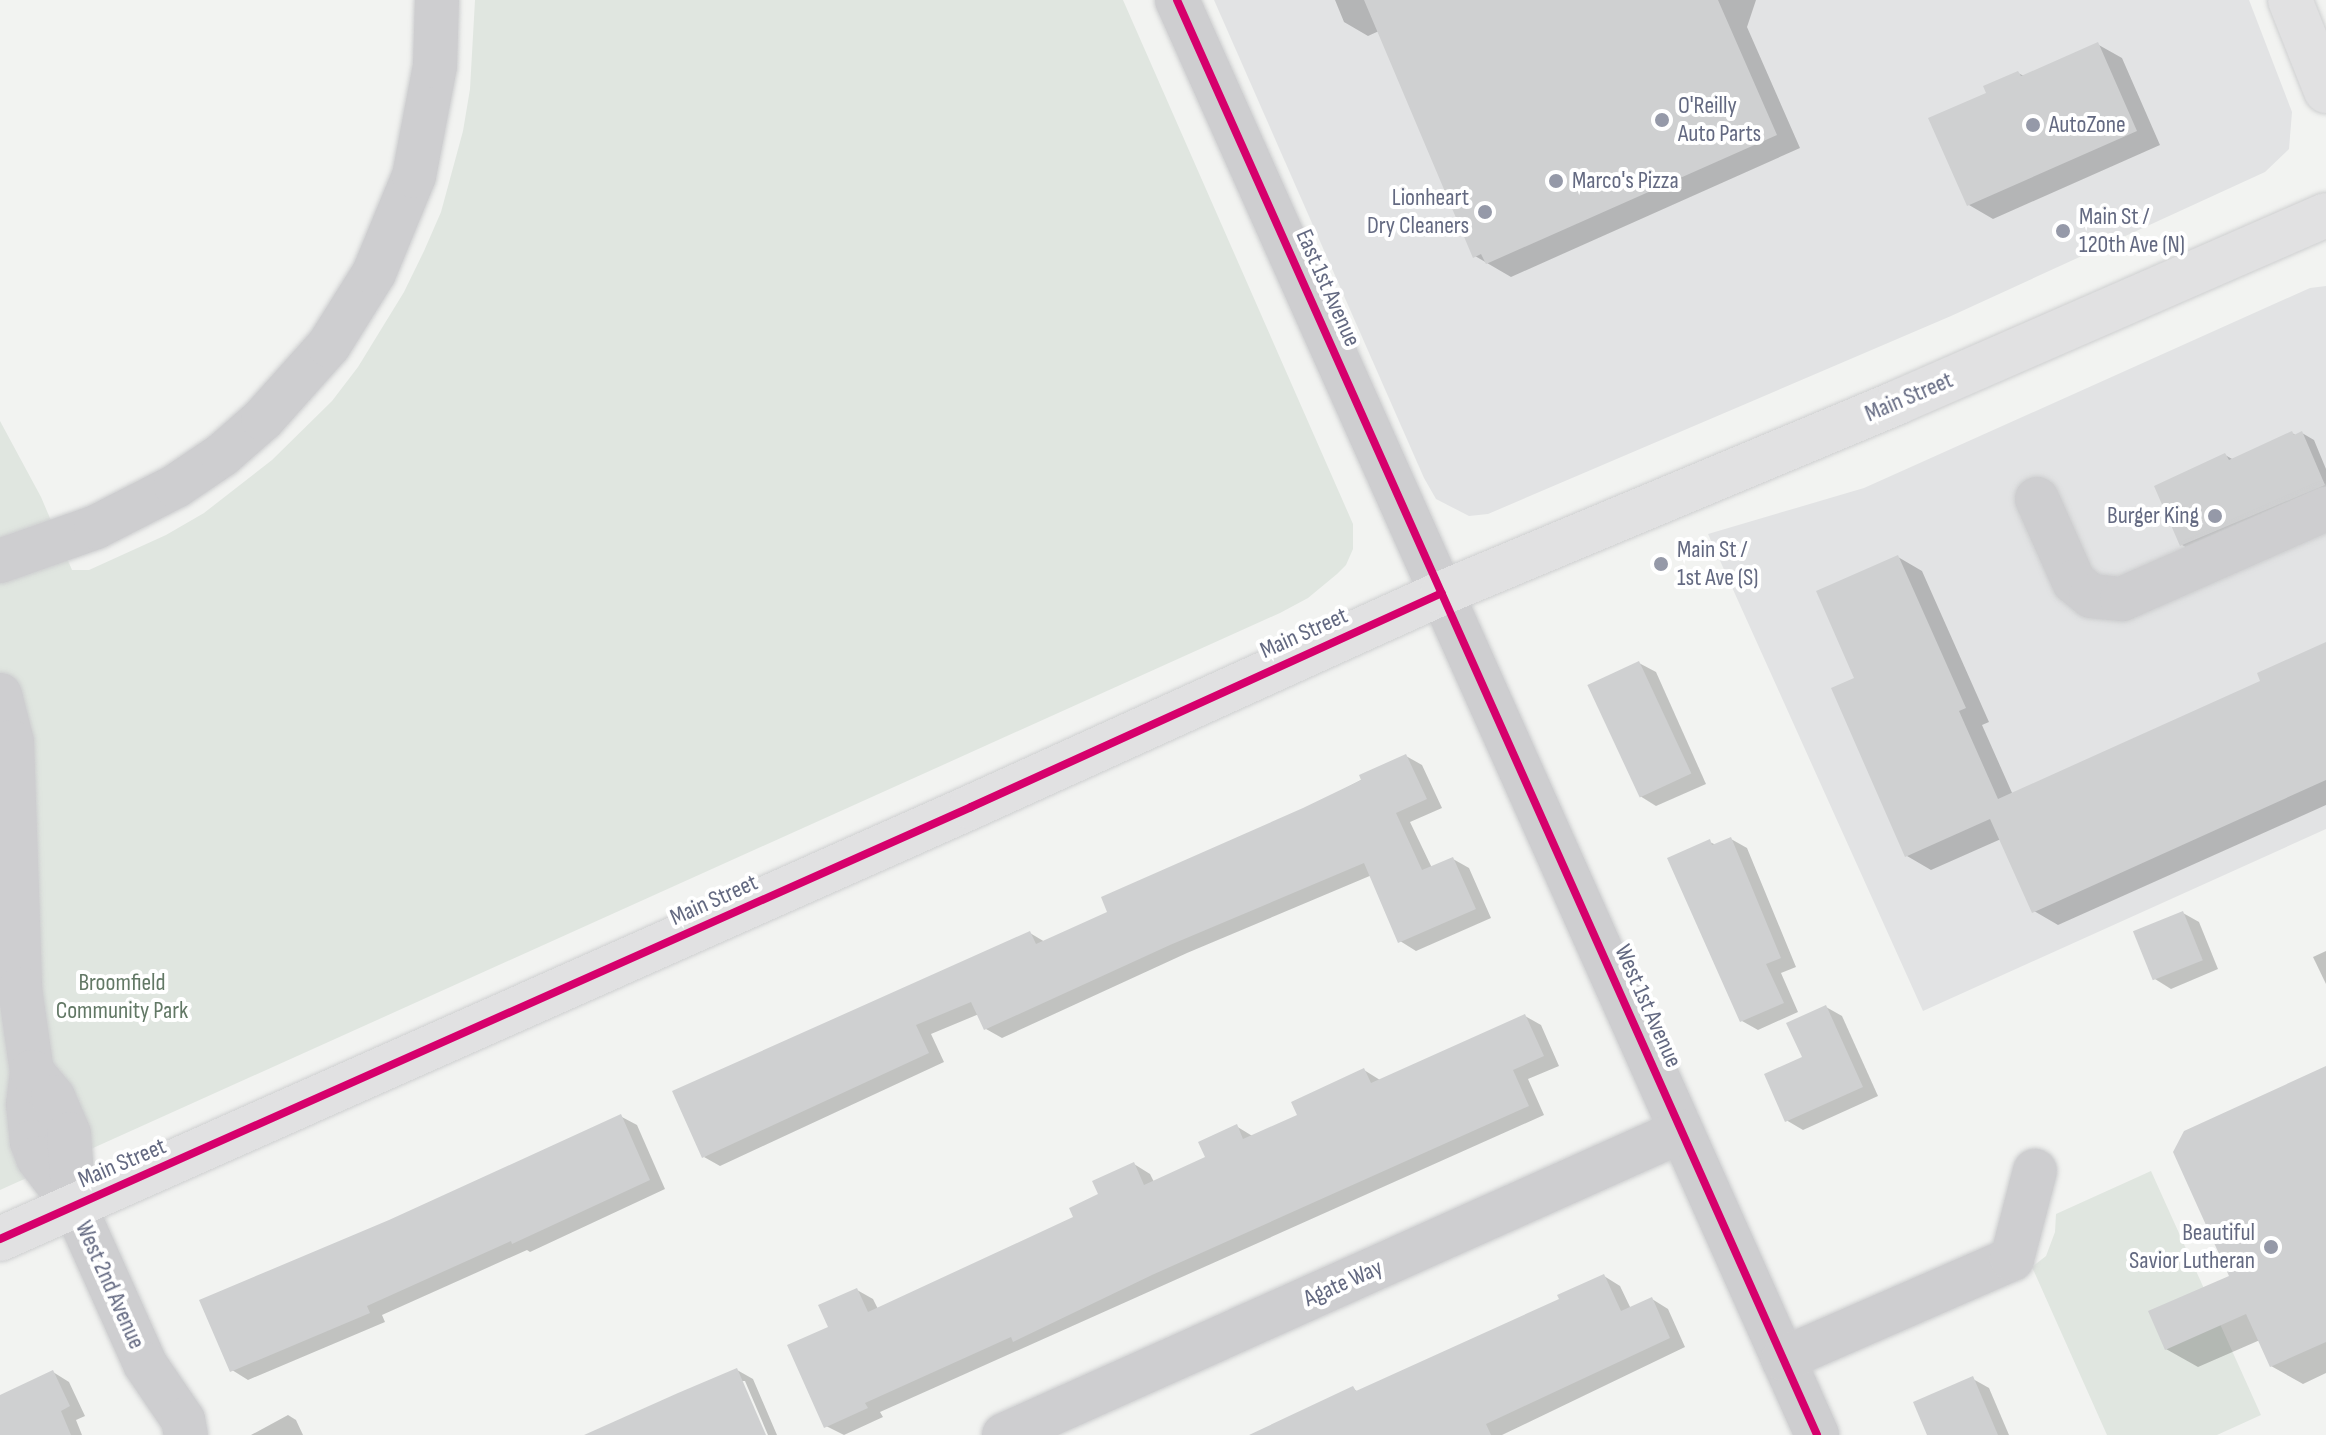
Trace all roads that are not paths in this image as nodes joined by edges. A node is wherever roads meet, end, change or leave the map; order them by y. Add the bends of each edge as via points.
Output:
1 (437, 0) edge
2 (1177, 0) edge
3 (2290, 0) edge
4 (2326, 91) edge
5 (2326, 215) edge
6 (2037, 499) dead end
7 (2326, 509) edge
8 (0, 561) edge
9 (1442, 593) junction
10 (0, 695) edge
11 (6, 785) edge
12 (1681, 1131) junction
13 (2035, 1171) dead end
14 (74, 1205) junction
15 (0, 1239) edge
16 (1783, 1359) junction
17 (145, 1364) junction
18 (165, 1435) edge
19 (186, 1435) edge
20 (1004, 1435) edge
21 (1817, 1435) edge

1 - 8 street via 435,66 414,176 374,273 329,345 263,419 176,486 96,527
2 - 9 street, East 1st Avenue
3 - 4 main road
5 - 9 main road, Main Street
6 - 7 street via 2074,582 2091,596 2122,599
9 - 12 street, West 1st Avenue
9 - 14 main road, Main Street via 328,1096
10 - 11 street via 12,742
11 - 14 street via 20,989 32,1072 53,1097 69,1134
12 - 16 street, West 1st Avenue
12 - 20 street, Agate Way
13 - 16 street via 2012,1259
14 - 15 main road, Main Street
14 - 17 street, West 2nd Avenue
16 - 21 street, West 1st Avenue
17 - 18 street, West 2nd Avenue
17 - 19 street, West 2nd Avenue via 183,1420

